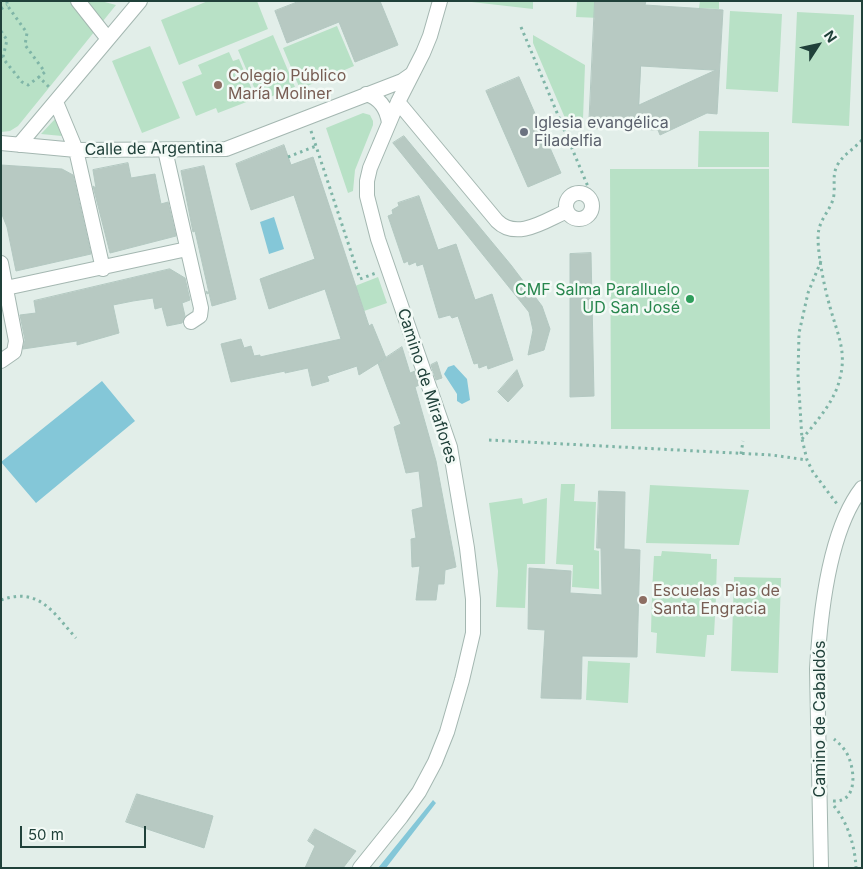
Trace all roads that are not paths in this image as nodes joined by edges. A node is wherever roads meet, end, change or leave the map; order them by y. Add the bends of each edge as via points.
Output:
1 (78, 1) edge
2 (440, 1) edge
3 (140, 2) edge
4 (108, 39) junction
5 (412, 74) junction
6 (366, 94) junction
7 (54, 97) junction
8 (398, 102) junction
9 (389, 123) junction
10 (1, 144) edge
11 (19, 145) junction
12 (76, 150) junction
13 (165, 150) junction
14 (567, 211) dead end
15 (188, 249) junction
16 (1, 263) edge
17 (103, 268) junction
18 (6, 288) junction
19 (191, 322) dead end
20 (1, 361) edge
21 (862, 488) edge
22 (360, 868) edge
23 (821, 868) edge

1 - 4 street
2 - 5 street, Camino de Miraflores via 430,36
3 - 4 street
4 - 7 street
5 - 6 street, Calle de Argentina
5 - 8 street, Camino de Miraflores
6 - 9 street via 374,96 380,103
6 - 13 street, Calle de Argentina via 232,148
7 - 11 street
7 - 12 street
8 - 9 street, Camino de Miraflores
8 - 14 street via 505,228 522,230
9 - 22 street, Camino de Miraflores via 370,168 367,196 450,447 467,548 472,633 462,680 435,762 419,792
10 - 11 street, Calle de Argentina
11 - 12 street, Calle de Argentina
12 - 13 street, Calle de Argentina
12 - 17 street
13 - 15 street
15 - 17 street
15 - 19 street via 201,308 200,316
16 - 18 street
17 - 18 street
18 - 20 street via 16,341 10,356
21 - 23 street, Camino de Cabaldós via 846,512 832,555 818,646

